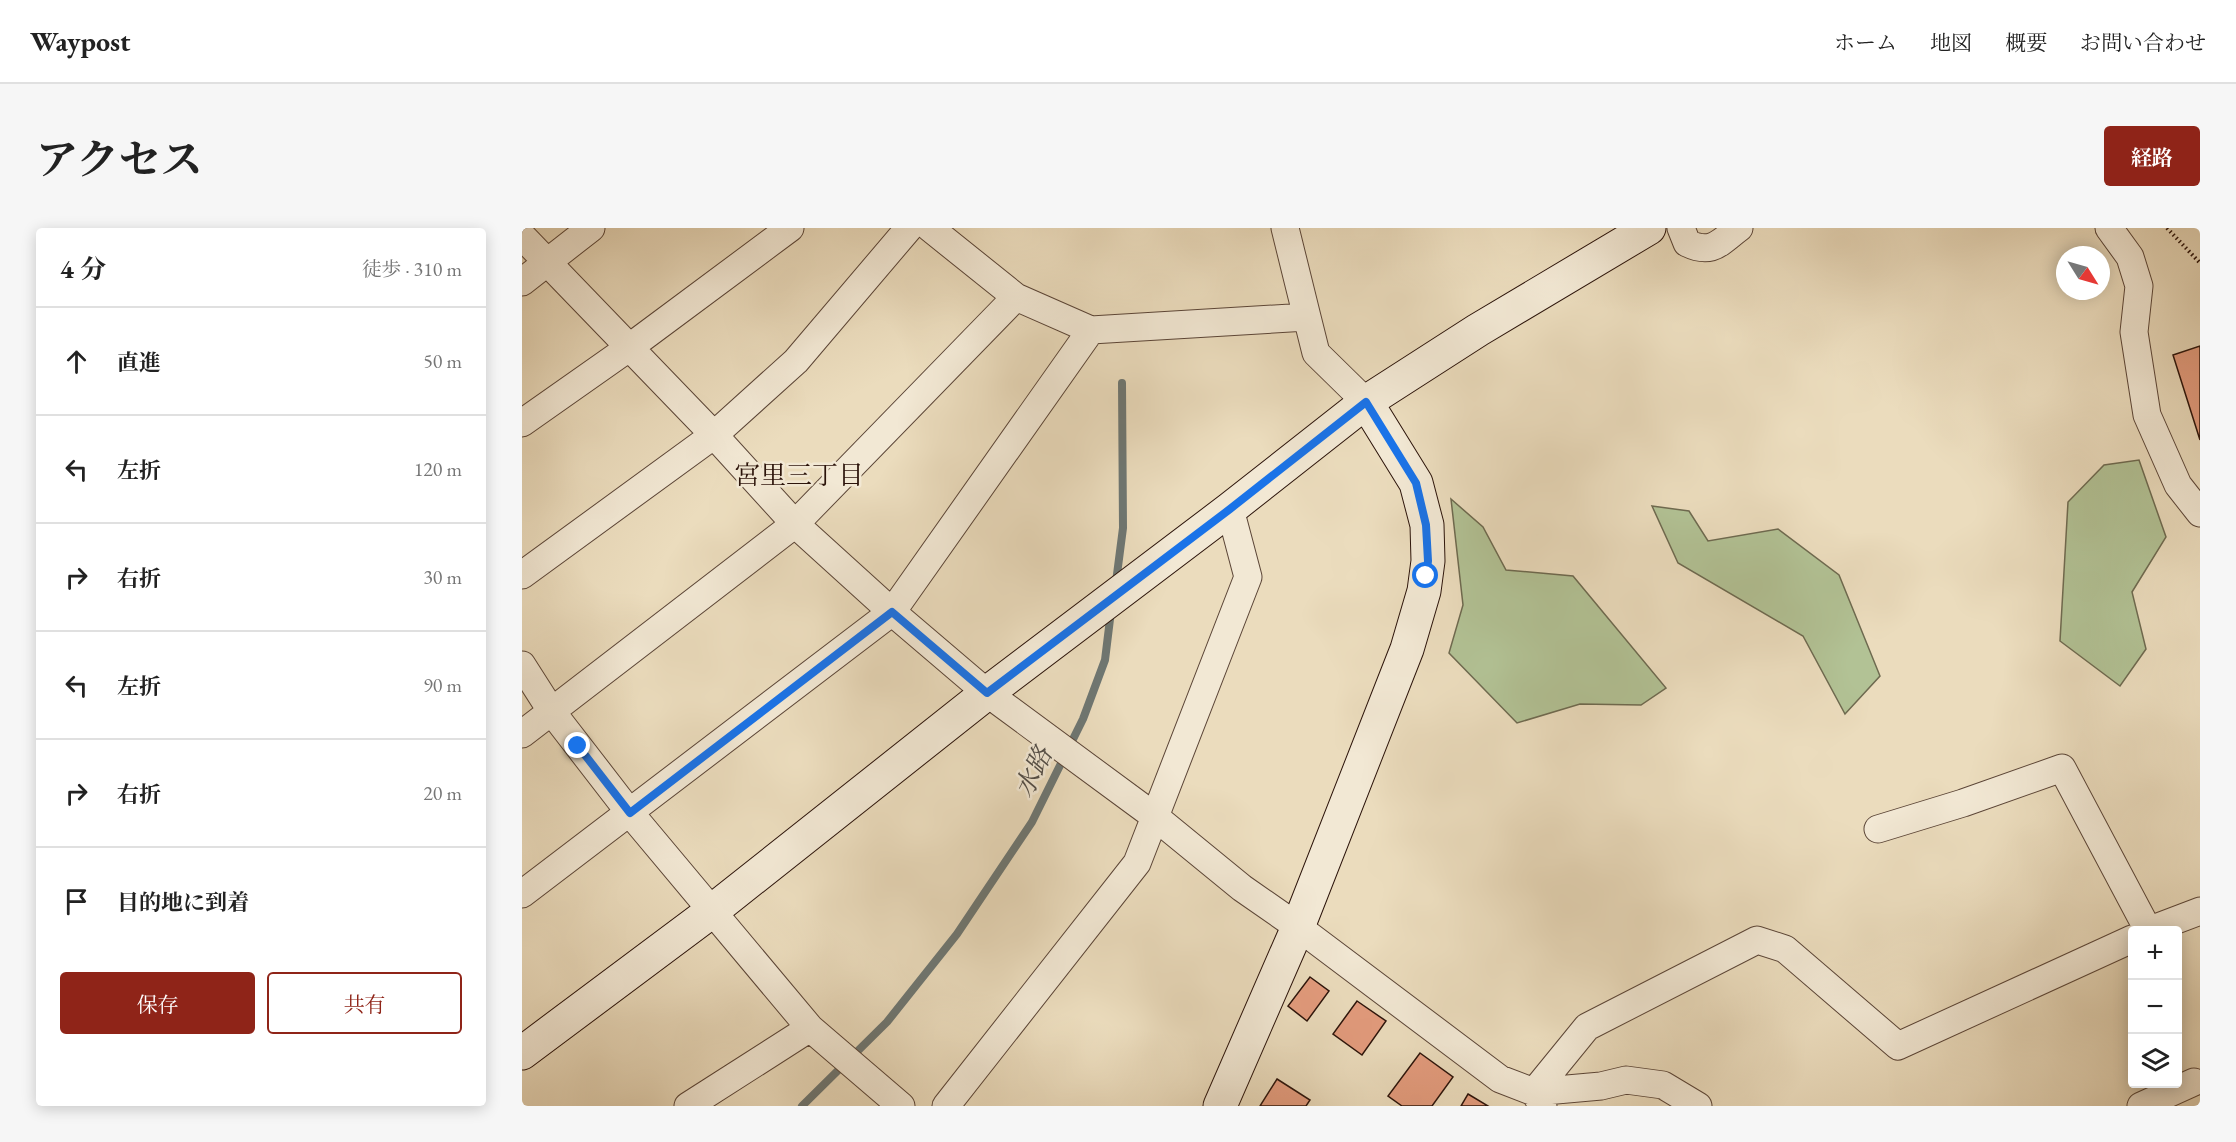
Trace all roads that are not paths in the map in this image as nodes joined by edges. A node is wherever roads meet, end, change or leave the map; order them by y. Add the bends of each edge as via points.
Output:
1 (591, 228) edge
2 (790, 228) edge
3 (909, 228) edge
4 (930, 228) edge
5 (1285, 228) edge
6 (1649, 228) edge
7 (1681, 228) edge
8 (1739, 228) edge
9 (2109, 228) edge
10 (522, 236) edge
11 (547, 263) junction
12 (522, 282) edge
13 (1016, 297) junction
14 (1307, 316) junction
15 (1091, 330) junction
16 (630, 347) junction
17 (1366, 402) junction
18 (522, 423) edge
19 (714, 435) junction
20 (1230, 509) junction
21 (2200, 513) edge
22 (795, 524) junction
23 (522, 575) edge
24 (892, 612) junction
25 (522, 665) edge
26 (987, 693) junction
27 (552, 712) junction
28 (522, 734) edge
29 (630, 813) junction
30 (1154, 816) junction
31 (1878, 830) dead end
32 (522, 894) edge
33 (712, 911) junction
34 (2200, 911) edge
35 (2147, 926) edge
36 (2160, 926) edge
37 (1298, 927) junction
38 (2128, 941) edge
39 (810, 1028) junction
40 (522, 1053) edge
41 (2194, 1082) dead end
42 (1538, 1099) edge
43 (688, 1106) edge
44 (901, 1106) edge
45 (946, 1106) edge
46 (1220, 1106) edge
47 (1698, 1106) edge
48 (2141, 1106) edge

1 - 11 street
2 - 16 street
3 - 19 street via 796,361
4 - 13 street
5 - 14 street
6 - 17 street
7 - 8 street via 1687,243 1700,249 1711,248
9 - 21 street via 2130,257 2139,286 2134,332 2147,415 2178,485
10 - 11 street
11 - 12 street
11 - 16 street
13 - 15 street
13 - 22 street
14 - 15 street
14 - 17 street via 1316,352
15 - 24 street
16 - 18 street
16 - 19 street
17 - 20 street
17 - 37 street via 1416,483 1426,525 1428,561 1424,591 1407,649
19 - 22 street
19 - 23 street
20 - 26 street
20 - 30 street via 1248,577
22 - 24 street
22 - 27 street
24 - 26 street
24 - 29 street
25 - 27 street
26 - 30 street
26 - 33 street
27 - 28 street
27 - 29 street
29 - 32 street
29 - 33 street
30 - 37 street via 1242,888
30 - 45 street via 1137,863
31 - 35 street via 2062,768
33 - 39 street
33 - 40 street
34 - 36 street
37 - 42 street via 1500,1079
37 - 46 street
38 - 42 street via 1898,1046 1785,949 1757,940 1587,1027
39 - 43 street
39 - 44 street
41 - 48 street
42 - 47 street via 1626,1080 1663,1084

